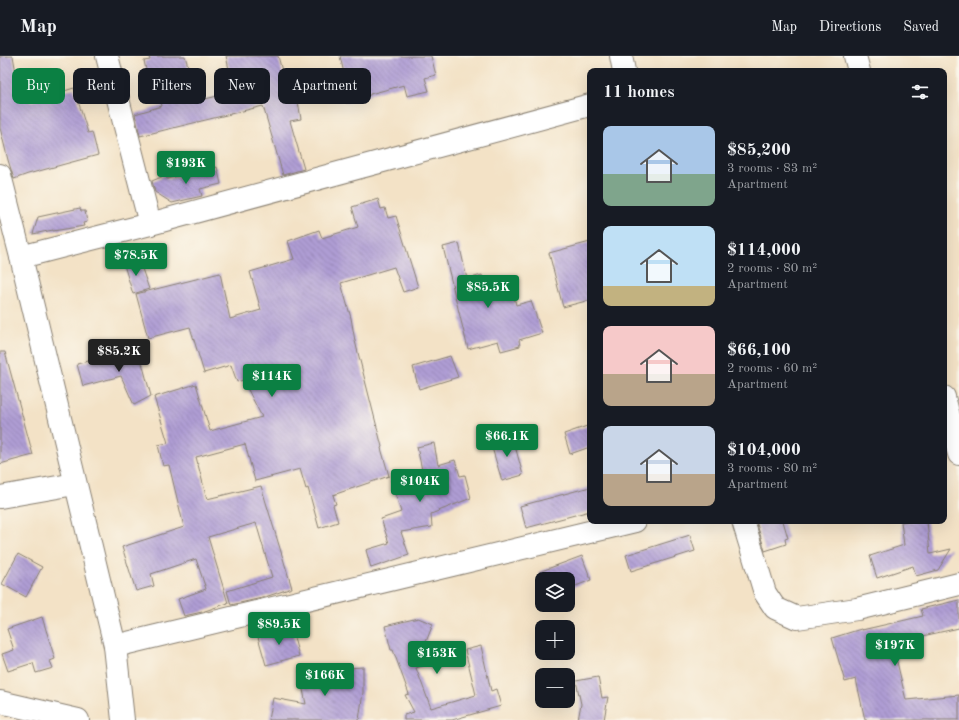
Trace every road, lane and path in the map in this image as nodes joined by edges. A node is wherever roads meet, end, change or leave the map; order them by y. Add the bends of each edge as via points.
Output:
1 (107, 56) edge
2 (621, 56) edge
3 (623, 68) edge
4 (587, 106) edge
5 (0, 175) edge
6 (150, 224) junction
7 (21, 257) junction
8 (947, 408) edge
9 (959, 454) edge
10 (75, 484) junction
11 (0, 497) edge
12 (623, 524) edge
13 (744, 524) edge
14 (959, 584) edge
15 (115, 646) junction
16 (0, 702) edge
17 (78, 720) edge
18 (123, 720) edge

1 - 6 street
2 - 3 street
4 - 6 street
5 - 7 street
6 - 7 street
7 - 10 street
8 - 9 street
10 - 11 street
10 - 15 street
12 - 15 street
13 - 14 street via 765,594 775,608 797,618 857,609
15 - 18 street
16 - 17 street

